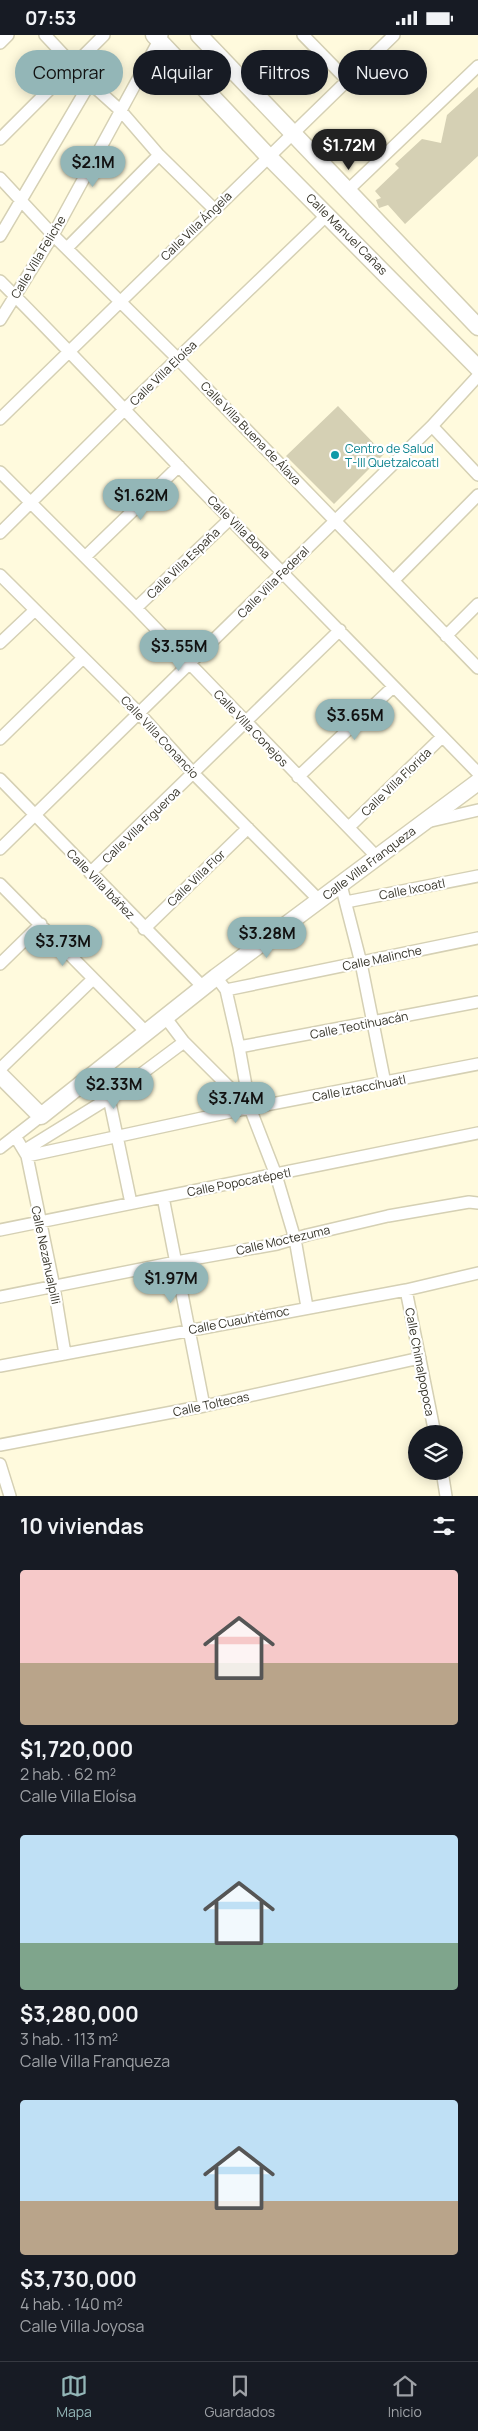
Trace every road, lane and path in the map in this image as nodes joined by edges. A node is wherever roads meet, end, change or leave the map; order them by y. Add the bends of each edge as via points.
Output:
1 (8, 35) edge
2 (45, 35) edge
3 (104, 35) edge
4 (199, 35) edge
5 (302, 35) edge
6 (394, 35) edge
7 (158, 37) edge
8 (0, 43) edge
9 (59, 50) edge
10 (90, 50) edge
11 (378, 50) edge
12 (478, 66) edge
13 (338, 71) edge
14 (338, 89) edge
15 (46, 95) edge
16 (83, 95) edge
17 (103, 95) edge
18 (121, 111) junction
19 (292, 134) junction
20 (0, 139) edge
21 (159, 155) junction
22 (269, 157) junction
23 (0, 178) edge
24 (347, 191) junction
25 (21, 201) junction
26 (214, 209) junction
27 (328, 214) junction
28 (52, 235) junction
29 (0, 236) edge
30 (66, 249) junction
31 (0, 281) edge
32 (15, 297) junction
33 (120, 301) junction
34 (0, 320) edge
35 (478, 327) edge
36 (70, 350) junction
37 (178, 359) junction
38 (478, 368) edge
39 (478, 376) edge
40 (126, 409) junction
41 (0, 419) edge
42 (432, 426) junction
43 (179, 466) junction
44 (0, 472) edge
45 (478, 475) edge
46 (478, 495) edge
47 (32, 503) junction
48 (230, 519) junction
49 (336, 520) junction
50 (0, 533) edge
51 (85, 557) junction
52 (284, 571) junction
53 (0, 575) edge
54 (394, 580) junction
55 (478, 604) edge
56 (136, 608) junction
57 (35, 610) junction
58 (340, 630) junction
59 (446, 636) junction
60 (0, 643) edge
61 (83, 658) junction
62 (190, 664) junction
63 (478, 668) edge
64 (393, 687) junction
65 (139, 713) junction
66 (246, 723) junction
67 (442, 737) junction
68 (0, 739) edge
69 (478, 773) edge
70 (194, 774) junction
71 (298, 777) junction
72 (0, 779) edge
73 (478, 782) edge
74 (478, 810) edge
75 (34, 815) junction
76 (422, 823) junction
77 (349, 827) junction
78 (248, 828) junction
79 (0, 849) edge
80 (376, 856) junction
81 (90, 873) junction
82 (478, 876) edge
83 (0, 884) edge
84 (341, 885) junction
85 (320, 901) junction
86 (346, 903) junction
87 (41, 924) junction
88 (144, 929) junction
89 (478, 938) edge
90 (361, 963) junction
91 (0, 964) edge
92 (93, 979) junction
93 (221, 983) junction
94 (203, 987) junction
95 (478, 1002) edge
96 (164, 1017) junction
97 (373, 1023) junction
98 (145, 1031) junction
99 (184, 1042) junction
100 (239, 1047) junction
101 (478, 1063) edge
102 (0, 1069) edge
103 (97, 1071) junction
104 (0, 1075) edge
105 (385, 1083) junction
106 (109, 1098) junction
107 (250, 1109) junction
108 (41, 1116) junction
109 (478, 1133) edge
110 (15, 1136) junction
111 (117, 1137) junction
112 (0, 1148) edge
113 (26, 1153) junction
114 (276, 1175) junction
115 (163, 1197) junction
116 (131, 1203) junction
117 (478, 1203) edge
118 (39, 1223) junction
119 (0, 1230) edge
120 (295, 1239) junction
121 (176, 1262) junction
122 (478, 1273) edge
123 (54, 1287) junction
124 (406, 1290) junction
125 (0, 1297) edge
126 (307, 1307) junction
127 (188, 1330) junction
128 (65, 1353) junction
129 (420, 1358) junction
130 (0, 1366) edge
131 (204, 1406) junction
132 (433, 1425) edge
133 (0, 1445) edge
134 (0, 1464) edge
135 (443, 1480) edge
136 (10, 1496) edge
137 (446, 1496) edge

1 - 8 street
2 - 9 street
3 - 10 street
4 - 19 street
5 - 13 street
6 - 11 street, Calle Villa Ángela
7 - 18 street, Calle Villa Feliche
7 - 22 street, Calle Manuel Cañas
12 - 24 street
14 - 19 street, Calle Villa Ángela
15 - 20 street
16 - 25 street
17 - 18 street
18 - 21 street
18 - 28 street, Calle Villa Feliche
19 - 22 street, Calle Villa Ángela
19 - 24 street
21 - 26 street
21 - 30 street
22 - 26 street, Calle Villa Ángela
22 - 27 street, Calle Manuel Cañas
23 - 25 street, Calle Villa Buena de Álava
24 - 35 street
25 - 28 street, Calle Villa Buena de Álava
25 - 29 street
26 - 33 street, Calle Villa Ángela
27 - 37 street, Calle Villa Eloísa
27 - 38 street, Calle Manuel Cañas
28 - 30 street, Calle Villa Buena de Álava
28 - 32 street, Calle Villa Feliche
30 - 33 street, Calle Villa Buena de Álava
31 - 32 street, Calle Villa Bona
32 - 34 street, Calle Villa Feliche
32 - 36 street, Calle Villa Bona
33 - 36 street, Calle Villa Ángela
33 - 37 street, Calle Villa Buena de Álava
36 - 40 street, Calle Villa Bona
36 - 41 street, Calle Villa Ángela
37 - 40 street, Calle Villa Eloísa
37 - 49 street, Calle Villa Buena de Álava
39 - 42 street, Calle Villa Federal
40 - 43 street, Calle Villa Bona
40 - 47 street, Calle Villa Eloísa
42 - 45 street
42 - 49 street, Calle Villa Federal
43 - 48 street, Calle Villa Bona
43 - 51 street
44 - 47 street, Calle Villa Conejos
46 - 54 street
47 - 50 street, Calle Villa Eloísa
47 - 51 street, Calle Villa Conejos
48 - 52 street, Calle Villa Bona
48 - 56 street, Calle Villa España
49 - 52 street, Calle Villa Federal
49 - 54 street, Calle Villa Buena de Álava
51 - 56 street, Calle Villa Conejos
52 - 58 street, Calle Villa Bona
52 - 62 street, Calle Villa Federal
53 - 57 street, Calle Villa Conancio
54 - 59 street, Calle Villa Buena de Álava
55 - 59 street
56 - 62 street, Calle Villa Conejos
57 - 60 street
57 - 61 street, Calle Villa Conancio
58 - 64 street, Calle Villa Bona
58 - 66 street, Calle Villa Figueroa
59 - 63 street, Calle Villa Buena de Álava
61 - 65 street, Calle Villa Conancio
61 - 68 street
62 - 65 street, Calle Villa Federal
62 - 66 street, Calle Villa Conejos
64 - 67 street, Calle Villa Bona
64 - 71 street
65 - 70 street, Calle Villa Conancio
65 - 75 street, Calle Villa Federal
66 - 70 street, Calle Villa Figueroa
66 - 71 street, Calle Villa Conejos
67 - 69 street, Calle Villa Bona
67 - 77 street, Calle Villa Florida
70 - 78 street, Calle Villa Conancio
70 - 81 street, Calle Villa Figueroa
71 - 77 street, Calle Villa Conejos
72 - 75 street, Calle Villa Ibáñez
73 - 76 street, Calle Villa Franqueza
74 - 76 street
75 - 79 street, Calle Villa Federal
75 - 81 street, Calle Villa Ibáñez
76 - 80 street, Calle Villa Franqueza
77 - 80 street, Calle Villa Conejos
78 - 85 street, Calle Villa Conancio
78 - 88 street, Calle Villa Flor
80 - 84 street, Calle Villa Franqueza
81 - 88 street, Calle Villa Ibáñez
82 - 86 street, Calle Ixcoatl
83 - 87 street
84 - 85 street, Calle Villa Franqueza
84 - 86 street
85 - 93 street, Calle Villa Franqueza
86 - 90 street
87 - 91 street
87 - 92 street
88 - 94 street, Calle Villa Ibáñez
89 - 90 street, Calle Malinche
90 - 93 street, Calle Malinche
90 - 97 street
92 - 98 street
92 - 102 street
93 - 94 street, Calle Villa Franqueza
93 - 100 street
94 - 96 street, Calle Villa Franqueza
95 - 97 street, Calle Teotihuacán
96 - 98 street, Calle Villa Franqueza
96 - 99 street
97 - 100 street, Calle Teotihuacán
97 - 105 street
98 - 103 street, Calle Villa Franqueza
99 - 106 street
99 - 107 street
100 - 107 street
101 - 105 street, Calle Iztaccíhuatl
103 - 106 street
103 - 108 street, Calle Villa Franqueza
104 - 108 street
105 - 107 street, Calle Iztaccíhuatl
106 - 111 street
106 - 113 street
107 - 111 street, Calle Iztaccíhuatl
107 - 114 street
108 - 110 street, Calle Villa Franqueza
109 - 114 street, Calle Popocatépetl
110 - 112 street, Calle Villa Franqueza
110 - 113 street
111 - 113 street, Calle Iztaccíhuatl
111 - 116 street
113 - 118 street, Calle Nezahualpilli
114 - 115 street, Calle Popocatépetl
114 - 120 street
115 - 116 street, Calle Popocatépetl
115 - 121 street
116 - 118 street, Calle Popocatépetl
117 - 120 street, Calle Moctezuma via 388,1216
118 - 119 street, Calle Popocatépetl
118 - 123 street, Calle Nezahualpilli
120 - 121 street, Calle Moctezuma
120 - 126 street
121 - 123 street, Calle Moctezuma
121 - 127 street
122 - 124 street, Calle Cuauhtémoc
123 - 125 street, Calle Moctezuma
123 - 128 street, Calle Nezahualpilli
124 - 126 street, Calle Cuauhtémoc
124 - 129 street, Calle Chimalpopoca
126 - 127 street, Calle Cuauhtémoc
127 - 128 street, Calle Cuauhtémoc
127 - 131 street
128 - 130 street, Calle Cuauhtémoc
129 - 131 street, Calle Toltecas
129 - 132 street, Calle Chimalpopoca
131 - 133 street, Calle Toltecas
134 - 136 street
135 - 137 street

